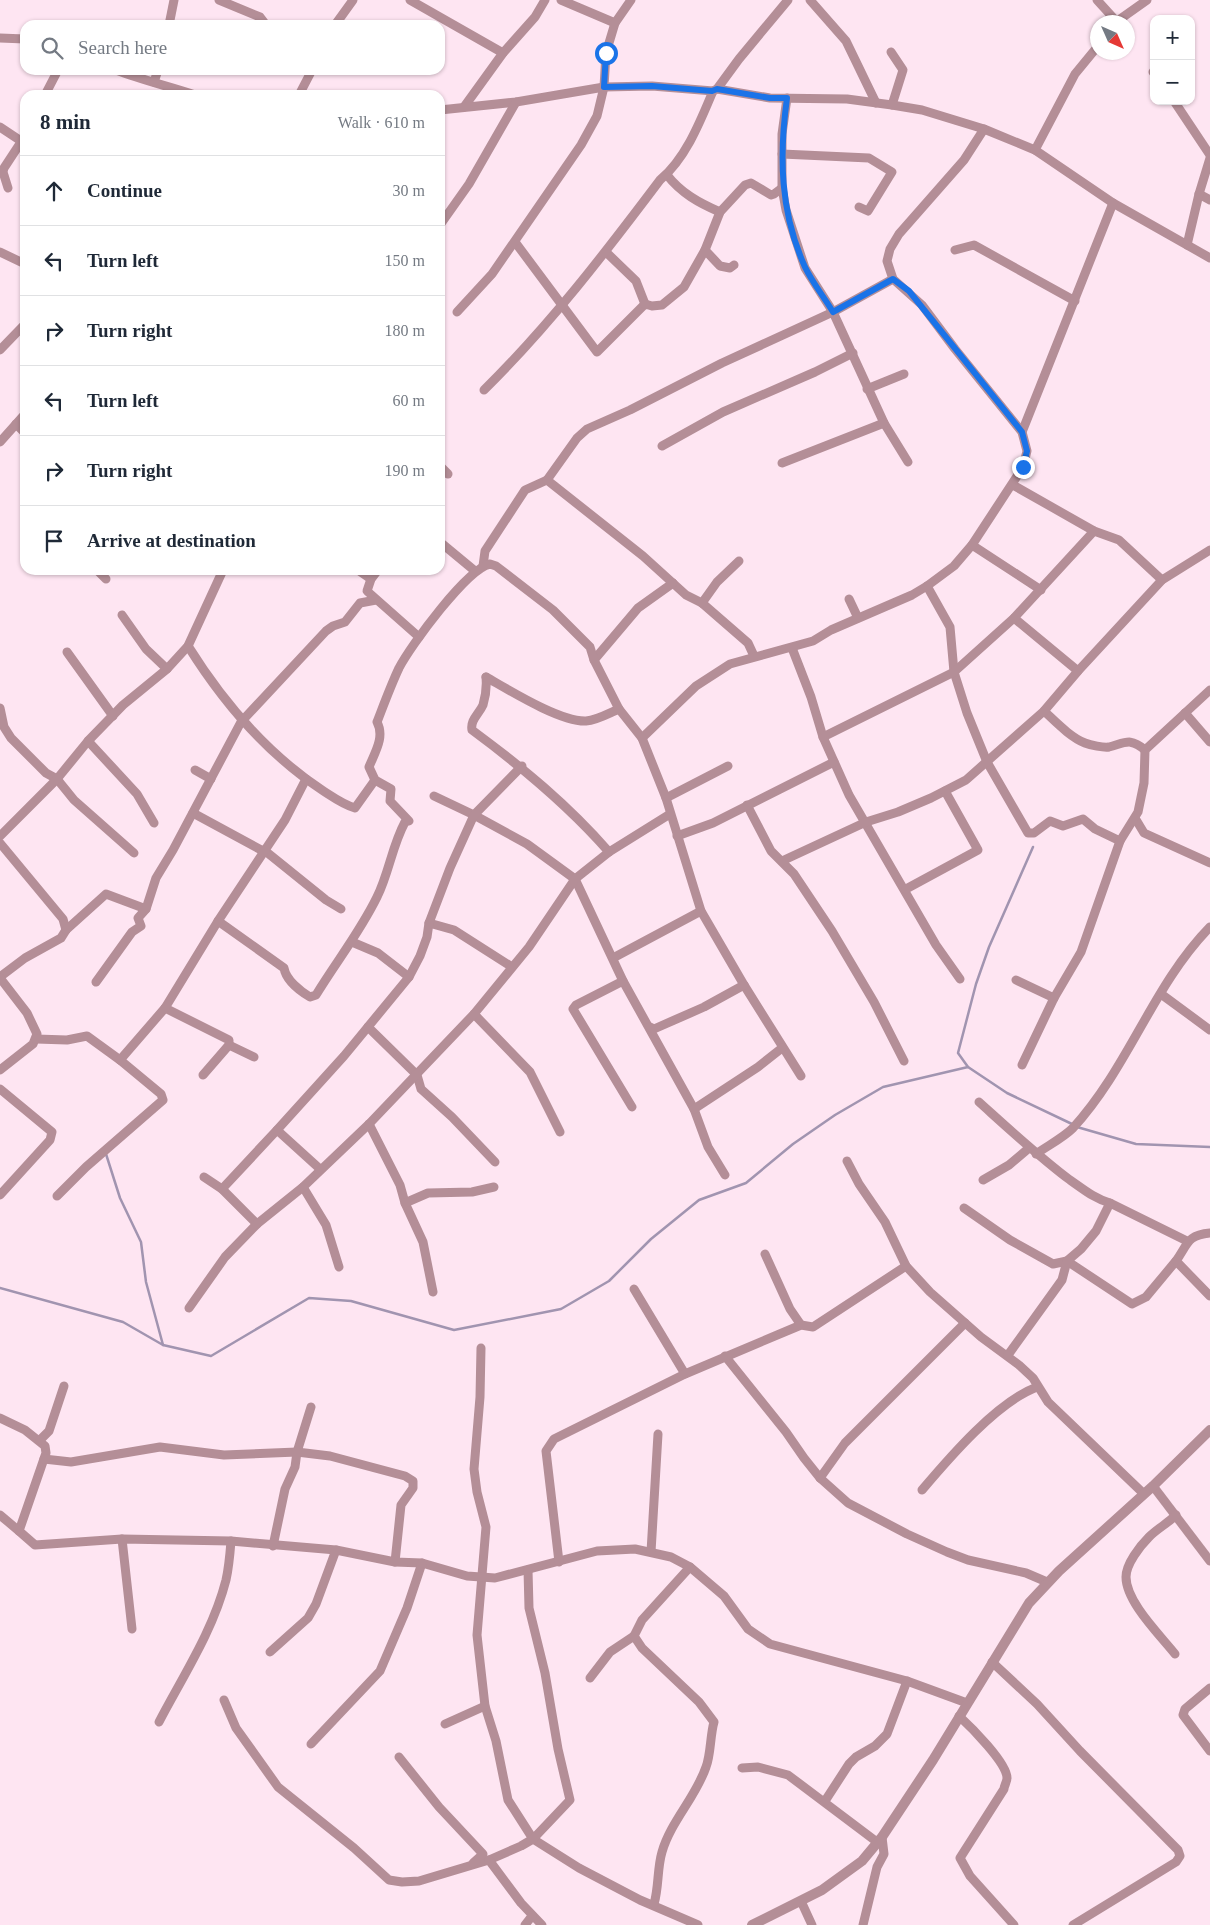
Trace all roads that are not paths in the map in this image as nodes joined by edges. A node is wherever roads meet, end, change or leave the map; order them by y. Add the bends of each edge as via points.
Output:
1 (174, 0) edge
2 (219, 0) edge
3 (353, 0) edge
4 (410, 0) edge
5 (545, 0) edge
6 (560, 0) edge
7 (631, 0) edge
8 (788, 0) edge
9 (810, 0) edge
10 (1097, 0) edge
11 (1147, 0) edge
12 (1110, 15) edge
13 (1126, 15) edge
14 (170, 20) edge
15 (262, 20) edge
16 (339, 20) edge
17 (615, 23) junction
18 (0, 38) edge
19 (20, 39) edge
20 (503, 52) junction
21 (891, 52) dead end
22 (1090, 56) edge
23 (55, 75) edge
24 (128, 75) edge
25 (156, 75) edge
26 (309, 75) edge
27 (154, 82) junction
28 (604, 87) junction
29 (48, 90) edge
30 (179, 90) edge
31 (302, 90) edge
32 (715, 90) junction
33 (787, 98) junction
34 (516, 102) junction
35 (876, 103) junction
36 (892, 105) junction
37 (1177, 105) edge
38 (464, 108) junction
39 (445, 110) edge
40 (0, 127) edge
41 (984, 129) junction
42 (20, 137) edge
43 (20, 143) edge
44 (1035, 150) junction
45 (782, 154) junction
46 (1210, 156) edge
47 (1210, 162) edge
48 (667, 175) junction
49 (8, 188) dead end
50 (782, 188) junction
51 (1199, 194) junction
52 (1210, 200) edge
53 (1113, 203) junction
54 (859, 207) dead end
55 (720, 212) junction
56 (445, 218) edge
57 (515, 242) junction
58 (1187, 245) junction
59 (705, 250) junction
60 (955, 250) dead end
61 (0, 252) edge
62 (607, 253) junction
63 (1210, 258) edge
64 (20, 262) edge
65 (734, 265) dead end
66 (893, 279) junction
67 (1075, 300) junction
68 (562, 304) junction
69 (644, 304) junction
70 (457, 312) dead end
71 (833, 312) junction
72 (20, 329) edge
73 (0, 350) edge
74 (853, 353) junction
75 (904, 374) dead end
76 (867, 389) junction
77 (484, 390) dead end
78 (20, 420) edge
79 (884, 423) junction
80 (16, 424) junction
81 (20, 428) edge
82 (4, 431) edge
83 (1022, 432) junction
84 (0, 442) edge
85 (662, 446) dead end
86 (908, 462) dead end
87 (782, 463) dead end
88 (445, 471) edge
89 (448, 474) dead end
90 (547, 480) junction
91 (1013, 485) junction
92 (1094, 531) junction
93 (972, 545) junction
94 (445, 546) edge
95 (1210, 550) edge
96 (739, 561) dead end
97 (483, 566) junction
98 (474, 571) junction
99 (102, 575) edge
100 (218, 575) edge
101 (365, 575) edge
102 (374, 575) edge
103 (106, 579) dead end
104 (371, 579) junction
105 (1162, 580) junction
106 (673, 583) junction
107 (927, 586) junction
108 (1041, 590) junction
109 (849, 599) dead end
110 (376, 600) junction
111 (702, 603) junction
112 (122, 615) dead end
113 (858, 618) junction
114 (1014, 618) junction
115 (419, 637) junction
116 (188, 646) junction
117 (792, 648) junction
118 (67, 652) dead end
119 (754, 656) junction
120 (594, 660) junction
121 (167, 669) junction
122 (1078, 671) junction
123 (954, 672) junction
124 (1210, 690) edge
125 (0, 708) edge
126 (620, 708) junction
127 (1044, 711) junction
128 (1185, 713) junction
129 (113, 716) junction
130 (242, 722) junction
131 (823, 737) junction
132 (642, 738) junction
133 (88, 741) junction
134 (1210, 742) edge
135 (1145, 750) junction
136 (834, 762) junction
137 (987, 762) junction
138 (522, 766) junction
139 (728, 766) dead end
140 (195, 770) dead end
141 (57, 779) junction
142 (211, 779) junction
143 (306, 779) junction
144 (375, 780) junction
145 (945, 791) junction
146 (434, 796) dead end
147 (666, 798) junction
148 (747, 805) junction
149 (193, 813) junction
150 (474, 814) junction
151 (670, 814) junction
152 (1135, 818) junction
153 (154, 822) dead end
154 (866, 822) junction
155 (0, 836) edge
156 (677, 836) junction
157 (1120, 841) junction
158 (0, 842) edge
159 (263, 851) junction
160 (609, 852) junction
161 (134, 853) dead end
162 (782, 861) junction
163 (1210, 863) edge
164 (575, 879) junction
165 (906, 889) junction
166 (146, 909) junction
167 (341, 909) dead end
168 (701, 911) junction
169 (218, 922) junction
170 (429, 923) junction
171 (66, 930) junction
172 (1209, 930) edge
173 (352, 942) junction
174 (613, 958) junction
175 (512, 967) junction
176 (409, 977) junction
177 (0, 978) edge
178 (960, 979) dead end
179 (1016, 980) dead end
180 (623, 981) junction
181 (96, 982) dead end
182 (744, 985) junction
183 (1161, 994) junction
184 (1054, 998) junction
185 (165, 1008) junction
186 (474, 1014) junction
187 (368, 1027) junction
188 (650, 1027) junction
189 (1210, 1030) edge
190 (36, 1039) junction
191 (230, 1045) junction
192 (782, 1048) junction
193 (254, 1057) dead end
194 (120, 1060) junction
195 (904, 1061) dead end
196 (1022, 1065) dead end
197 (0, 1070) edge
198 (417, 1074) junction
199 (203, 1075) dead end
200 (801, 1076) dead end
201 (0, 1089) edge
202 (979, 1102) dead end
203 (632, 1108) dead end
204 (694, 1109) junction
205 (369, 1124) junction
206 (277, 1130) junction
207 (560, 1132) dead end
208 (1032, 1151) junction
209 (847, 1160) dead end
210 (495, 1162) dead end
211 (320, 1169) junction
212 (725, 1176) dead end
213 (204, 1177) dead end
214 (983, 1180) dead end
215 (303, 1187) junction
216 (494, 1187) dead end
217 (222, 1188) junction
218 (0, 1195) edge
219 (57, 1196) dead end
220 (405, 1203) junction
221 (1110, 1203) junction
222 (964, 1208) dead end
223 (257, 1224) junction
224 (1210, 1233) edge
225 (1187, 1241) junction
226 (765, 1254) dead end
227 (1067, 1261) junction
228 (1176, 1261) junction
229 (1054, 1264) junction
230 (906, 1266) junction
231 (339, 1267) dead end
232 (1062, 1280) junction
233 (634, 1289) dead end
234 (433, 1292) dead end
235 (1210, 1296) edge
236 (189, 1308) dead end
237 (965, 1323) junction
238 (801, 1325) junction
239 (480, 1348) dead end
240 (1008, 1355) junction
241 (725, 1356) junction
242 (685, 1374) junction
243 (64, 1386) dead end
244 (1037, 1387) junction
245 (311, 1407) dead end
246 (0, 1418) edge
247 (1210, 1430) edge
248 (658, 1434) dead end
249 (40, 1440) junction
250 (297, 1452) junction
251 (44, 1459) junction
252 (820, 1478) junction
253 (1153, 1486) junction
254 (922, 1490) dead end
255 (1144, 1494) junction
256 (0, 1515) edge
257 (1176, 1516) junction
258 (19, 1531) junction
259 (122, 1539) junction
260 (232, 1541) junction
261 (273, 1546) junction
262 (336, 1550) junction
263 (651, 1552) junction
264 (1210, 1561) edge
265 (395, 1562) junction
266 (422, 1562) junction
267 (559, 1562) junction
268 (690, 1567) junction
269 (528, 1570) junction
270 (482, 1576) junction
271 (1047, 1582) junction
272 (132, 1629) dead end
273 (634, 1636) junction
274 (270, 1652) dead end
275 (1175, 1654) dead end
276 (992, 1662) junction
277 (590, 1678) dead end
278 (907, 1681) junction
279 (1210, 1688) edge
280 (224, 1700) dead end
281 (967, 1703) junction
282 (485, 1706) junction
283 (960, 1716) junction
284 (159, 1722) dead end
285 (445, 1724) dead end
286 (311, 1744) dead end
287 (1210, 1751) edge
288 (399, 1757) dead end
289 (742, 1768) dead end
290 (825, 1801) junction
291 (533, 1839) junction
292 (879, 1840) junction
293 (489, 1860) junction
294 (471, 1865) junction
295 (801, 1901) junction
296 (654, 1904) junction
297 (532, 1916) junction
298 (524, 1925) edge
299 (542, 1925) edge
300 (698, 1925) edge
301 (752, 1925) edge
302 (812, 1925) edge
303 (863, 1925) edge
304 (1014, 1925) edge
305 (1073, 1925) edge

1 - 14 street
2 - 15 street
3 - 16 street
4 - 20 street
5 - 20 street via 535,17
6 - 17 street
7 - 17 street
8 - 32 street
9 - 35 street via 846,41
10 - 12 street
11 - 13 street
17 - 28 street via 606,53
18 - 19 street
20 - 38 street
21 - 36 street via 903,70
22 - 44 street via 1075,74
23 - 29 street
24 - 27 street
25 - 27 street
26 - 31 street
27 - 30 street
28 - 32 street
28 - 34 street
28 - 57 street via 597,116 581,145
32 - 33 street
32 - 48 street via 688,145
33 - 35 street via 847,98
33 - 45 street
34 - 38 street
34 - 56 street via 469,184
35 - 36 street
36 - 41 street via 922,110
37 - 46 street
38 - 39 street
40 - 42 street
41 - 44 street
41 - 66 street via 964,160 890,249 887,261
43 - 49 street via 4,168
44 - 53 street
45 - 50 street
45 - 54 street via 869,158 892,172 868,211
46 - 47 street
47 - 51 street
48 - 55 street via 696,202
48 - 62 street
50 - 55 street via 771,194 748,183
50 - 71 street via 805,268
51 - 52 street
51 - 58 street
53 - 58 street
53 - 67 street
55 - 59 street
57 - 68 street
57 - 70 street via 492,274
58 - 63 street
59 - 65 street via 720,266 730,268
59 - 69 street via 684,287 662,305
60 - 67 street via 974,245
61 - 64 street
62 - 68 street
62 - 69 street via 636,281
66 - 71 street
66 - 83 street via 922,305
67 - 83 street
68 - 69 street via 597,352
68 - 77 street via 513,362
71 - 74 street
71 - 90 street via 587,429
72 - 73 street
74 - 76 street
74 - 85 street via 723,412
75 - 76 street
76 - 79 street
78 - 80 street
79 - 86 street
79 - 87 street
80 - 81 street
80 - 82 street
82 - 84 street
83 - 91 street via 1026,459
88 - 89 street
90 - 97 street via 525,490 485,551
90 - 106 street
91 - 92 street
91 - 93 street
92 - 105 street via 1119,540
92 - 108 street
93 - 107 street via 954,566
93 - 108 street
94 - 98 street
95 - 105 street
96 - 111 street via 717,582
97 - 98 street
97 - 120 street via 496,566 553,610 590,647
98 - 115 street
99 - 103 street
100 - 116 street
101 - 104 street
102 - 104 street
104 - 110 street via 367,591
105 - 122 street
106 - 111 street
106 - 120 street via 638,608
107 - 113 street via 877,612
107 - 123 street via 950,627
108 - 114 street
109 - 113 street
110 - 115 street
110 - 130 street via 360,603 345,622 326,631
111 - 119 street via 748,643
112 - 121 street via 146,649
113 - 117 street
114 - 122 street
114 - 123 street
115 - 144 street via 400,667 377,722 380,738 369,767
116 - 121 street
116 - 130 street via 210,682
117 - 119 street
117 - 131 street
118 - 129 street
119 - 132 street via 730,664 696,686
120 - 126 street
121 - 129 street
122 - 127 street
123 - 131 street
123 - 137 street
124 - 128 street
125 - 141 street via 4,727 11,738 46,773
126 - 132 street
126 - 138 street via 596,720 585,721 539,707 486,677 487,690 472,722 472,730
127 - 135 street via 1085,743 1108,748 1117,742 1132,742
127 - 137 street
128 - 134 street
128 - 135 street
129 - 133 street
130 - 142 street
130 - 143 street
131 - 136 street
132 - 147 street
133 - 141 street
133 - 153 street via 137,794
135 - 152 street via 1144,783
136 - 148 street
136 - 154 street
137 - 145 street via 966,780
137 - 157 street via 1028,833 1034,833 1050,821 1063,826 1083,819
138 - 150 street
138 - 160 street
139 - 147 street
140 - 142 street
141 - 155 street
141 - 161 street via 74,800
142 - 149 street
143 - 144 street via 338,802 355,808
143 - 159 street via 286,820
144 - 173 street via 391,789 390,802 409,821 405,822 397,838 378,896
145 - 154 street
145 - 165 street via 978,850
146 - 150 street
147 - 151 street
148 - 156 street via 713,823
148 - 162 street via 771,851
149 - 159 street
149 - 166 street via 156,878
150 - 164 street via 527,844
150 - 170 street
151 - 156 street
151 - 160 street
152 - 157 street
152 - 163 street via 1144,833
154 - 162 street
154 - 165 street
156 - 168 street
157 - 184 street via 1081,952
158 - 171 street via 63,918
159 - 167 street
159 - 169 street
160 - 164 street
162 - 195 street via 832,930
164 - 174 street
164 - 175 street via 530,947
165 - 178 street via 936,944
166 - 171 street via 106,894
166 - 181 street via 138,918 142,926 132,932
168 - 174 street
168 - 182 street
169 - 173 street via 284,968 285,975 310,997 316,995
169 - 185 street
170 - 175 street via 454,930
170 - 176 street via 420,956
171 - 177 street via 61,938 25,958
172 - 183 street via 1181,961
173 - 176 street via 378,953
174 - 180 street
175 - 186 street
176 - 187 street
177 - 190 street via 27,1014 37,1034
179 - 184 street
180 - 188 street
180 - 203 street via 573,1009
182 - 188 street via 704,1007
182 - 192 street
183 - 189 street
183 - 208 street via 1110,1082 1075,1124
184 - 196 street
185 - 191 street via 227,1038
185 - 194 street
186 - 198 street
186 - 207 street via 530,1072
187 - 198 street
187 - 206 street
188 - 204 street
190 - 194 street via 67,1040 87,1036
190 - 197 street
191 - 193 street
191 - 199 street
192 - 200 street
192 - 204 street via 758,1068
194 - 219 street via 161,1094 163,1100
198 - 205 street
198 - 210 street via 421,1089 452,1116
201 - 218 street via 52,1132 50,1140
202 - 208 street
204 - 212 street via 708,1147
205 - 211 street
205 - 220 street via 400,1185
206 - 211 street
206 - 217 street
208 - 214 street
208 - 221 street via 1100,1200
209 - 230 street via 885,1222
211 - 215 street
213 - 217 street
215 - 223 street
215 - 231 street via 326,1225
216 - 220 street via 472,1192 428,1193
217 - 223 street
220 - 234 street via 424,1242
221 - 225 street
221 - 227 street via 1096,1231
222 - 229 street via 1010,1240
223 - 236 street via 225,1258
224 - 225 street via 1199,1234
225 - 228 street
226 - 238 street via 790,1309
227 - 228 street via 1132,1304 1146,1297
227 - 229 street
227 - 232 street
228 - 235 street
229 - 232 street
230 - 237 street
230 - 238 street via 813,1327
232 - 240 street
233 - 242 street
237 - 240 street
237 - 252 street via 845,1443
238 - 241 street
239 - 270 street via 474,1469 476,1492 486,1527
240 - 244 street
241 - 242 street
241 - 252 street
242 - 267 street via 554,1439 546,1451
243 - 249 street via 49,1431
244 - 254 street via 1012,1401 952,1455
244 - 255 street via 1072,1426
245 - 250 street
246 - 249 street
247 - 253 street
248 - 263 street
249 - 251 street via 45,1446
250 - 251 street via 224,1455 160,1447 71,1462
250 - 261 street
250 - 265 street via 330,1456 413,1481 401,1505
251 - 258 street
252 - 271 street via 848,1503 907,1534 968,1560 1026,1573
253 - 255 street
253 - 257 street
255 - 271 street
256 - 258 street
257 - 264 street
257 - 275 street via 1147,1539 1128,1566 1126,1575 1132,1597 1145,1618
258 - 259 street via 35,1544
259 - 260 street
259 - 272 street
260 - 261 street
260 - 284 street via 226,1579 200,1648
261 - 262 street
262 - 265 street
262 - 274 street via 308,1618
263 - 267 street via 615,1548
263 - 268 street
265 - 266 street
266 - 270 street via 467,1576
266 - 286 street via 407,1608 380,1671
267 - 269 street
268 - 273 street via 642,1620
268 - 278 street via 724,1596 748,1629 770,1644
269 - 270 street via 495,1578
269 - 291 street via 528,1608 570,1795 566,1805
270 - 282 street via 477,1635
271 - 276 street
273 - 277 street via 610,1652
273 - 296 street via 642,1648 699,1702 714,1722 706,1767 670,1831 662,1852
276 - 281 street
276 - 305 street via 1132,1801 1180,1856 1176,1862
278 - 281 street
278 - 290 street via 886,1734 849,1764
279 - 287 street via 1185,1709 1183,1715
280 - 294 street via 236,1728 278,1787 389,1880 419,1881
281 - 283 street
282 - 285 street
282 - 291 street via 508,1800
283 - 292 street
283 - 304 street via 1005,1770 1007,1778 1004,1790 960,1858 970,1876
288 - 294 street via 483,1854
289 - 290 street via 779,1771
290 - 292 street
291 - 293 street
291 - 296 street via 579,1868
292 - 295 street via 862,1861 843,1876
292 - 303 street via 884,1854 877,1867
293 - 294 street
293 - 297 street
295 - 301 street
295 - 302 street
296 - 300 street
297 - 298 street
297 - 299 street

